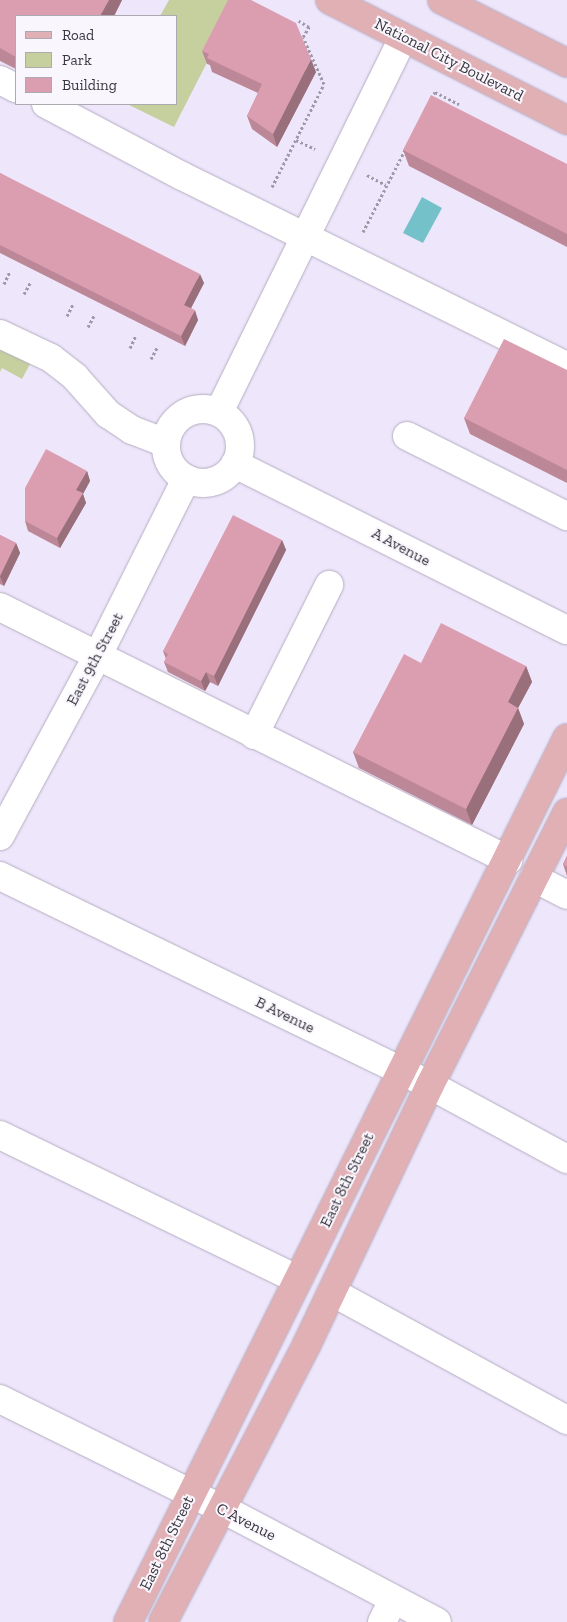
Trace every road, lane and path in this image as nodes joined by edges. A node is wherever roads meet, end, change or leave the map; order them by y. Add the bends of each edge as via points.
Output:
1 (330, 0) edge
2 (442, 0) edge
3 (299, 20) dead end
4 (399, 46) dead end
5 (567, 63) edge
6 (0, 80) edge
7 (15, 88) edge
8 (430, 100) edge
9 (459, 104) dead end
10 (48, 105) edge
11 (567, 120) edge
12 (408, 143) edge
13 (268, 197) dead end
14 (307, 237) junction
15 (359, 242) dead end
16 (10, 271) dead end
17 (30, 283) dead end
18 (4, 284) dead end
19 (24, 294) dead end
20 (73, 304) dead end
21 (95, 314) dead end
22 (67, 316) dead end
23 (88, 327) dead end
24 (0, 334) edge
25 (136, 335) dead end
26 (158, 346) dead end
27 (130, 348) dead end
28 (151, 359) dead end
29 (567, 366) edge
30 (219, 412) junction
31 (408, 436) dead end
32 (166, 443) junction
33 (235, 464) junction
34 (186, 479) junction
35 (567, 516) edge
36 (329, 585) dead end
37 (0, 607) edge
38 (567, 630) edge
39 (98, 655) junction
40 (254, 735) junction
41 (567, 738) edge
42 (567, 812) edge
43 (0, 836) edge
44 (508, 860) junction
45 (0, 876) edge
46 (534, 878) junction
47 (567, 895) edge
48 (400, 1072) junction
49 (430, 1085) junction
50 (0, 1135) edge
51 (567, 1159) edge
52 (298, 1280) junction
53 (332, 1292) junction
54 (0, 1398) edge
55 (567, 1420) edge
56 (190, 1494) junction
57 (220, 1508) junction
58 (388, 1611) edge
59 (128, 1622) edge
60 (162, 1622) edge
61 (436, 1622) edge

1 - 11 main road, National City Boulevard
2 - 5 main road
3 - 13 path via 309,27 303,37 324,84
4 - 14 street
6 - 7 street
8 - 9 path via 435,92
10 - 14 street
12 - 15 path
14 - 29 street
14 - 30 street
16 - 18 path
17 - 19 path
20 - 22 path
21 - 23 path
24 - 32 street via 51,358 75,377 108,414 132,430
25 - 27 path
26 - 28 path
30 - 32 street via 202,409 184,414 169,432
30 - 33 street via 236,429 239,452
31 - 35 street
32 - 34 street via 170,464
33 - 34 street via 228,473 208,483
33 - 38 street, A Avenue
34 - 39 street, East 9th Street
36 - 40 street
37 - 39 street
39 - 40 street
39 - 43 street, East 9th Street
40 - 44 street
41 - 44 main road, East 8th Street
42 - 46 main road, East 8th Street
44 - 48 main road, East 8th Street
45 - 48 street, B Avenue
46 - 47 street
46 - 49 main road, East 8th Street
48 - 49 street, B Avenue
48 - 52 main road, East 8th Street
49 - 51 street, B Avenue
49 - 53 main road, East 8th Street
50 - 52 street
52 - 56 main road, East 8th Street
53 - 55 street
53 - 57 main road, East 8th Street
54 - 56 street, C Avenue
56 - 57 street, C Avenue
56 - 59 main road, East 8th Street
57 - 58 street, C Avenue
57 - 60 main road, East 8th Street
58 - 61 street, C Avenue

